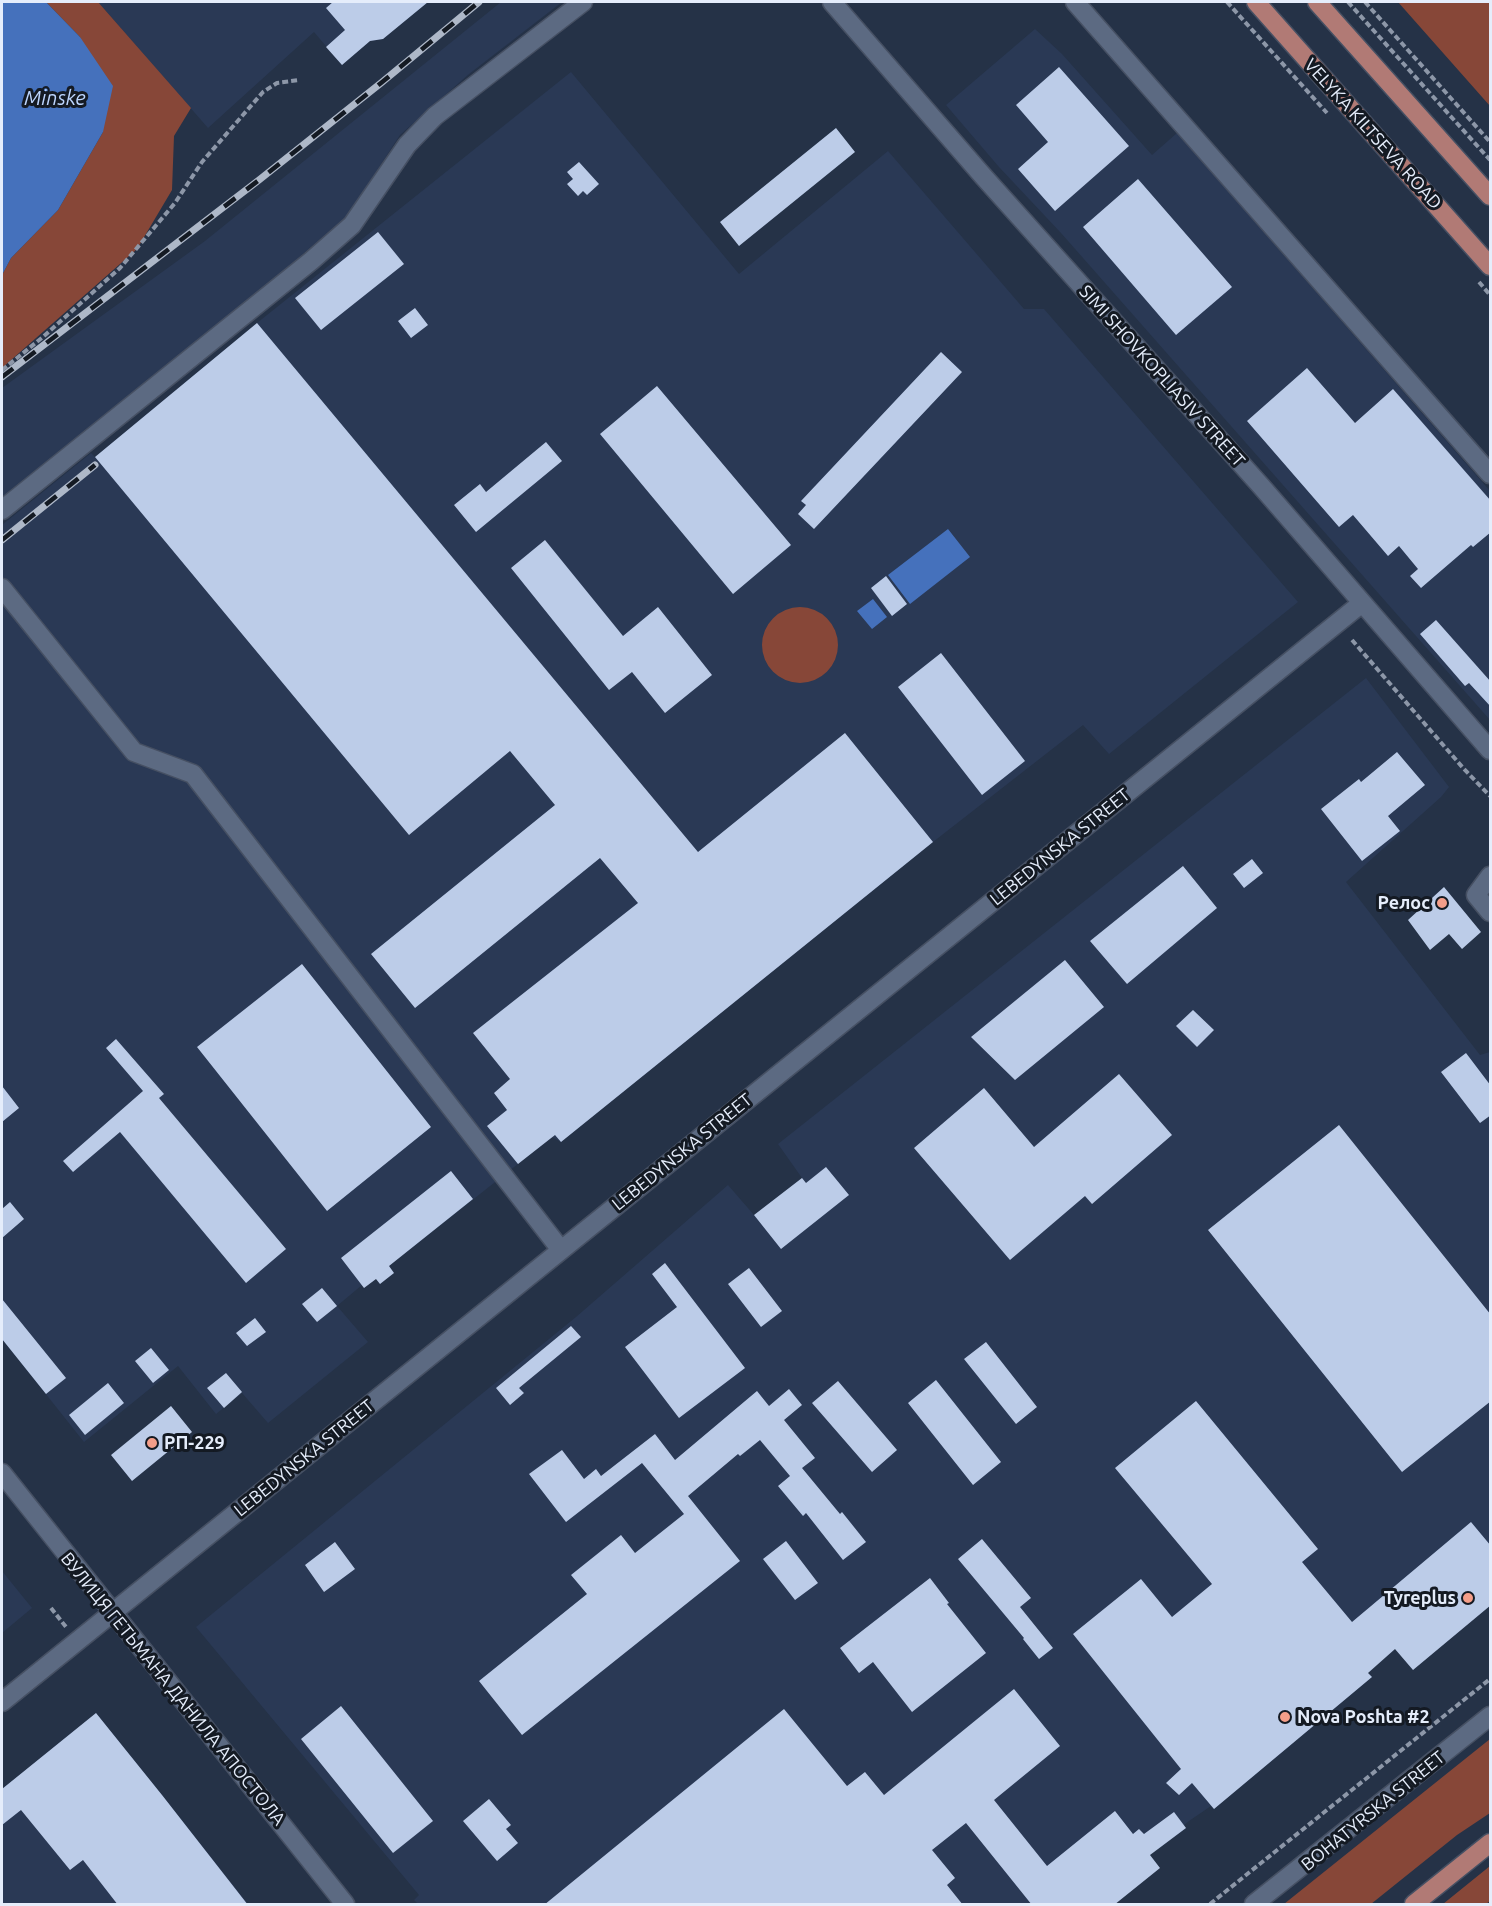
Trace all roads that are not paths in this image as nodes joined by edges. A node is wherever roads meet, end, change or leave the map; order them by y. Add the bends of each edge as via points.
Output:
1 (583, 2) edge
2 (832, 2) edge
3 (1075, 2) edge
4 (1256, 2) edge
5 (1317, 2) edge
6 (1491, 196) edge
7 (1491, 266) edge
8 (1491, 474) edge
9 (2, 510) edge
10 (2, 588) edge
11 (1362, 603) junction
12 (1491, 750) edge
13 (1491, 876) edge
14 (1491, 912) edge
15 (561, 1250) junction
16 (2, 1473) edge
17 (112, 1612) junction
18 (2, 1702) edge
19 (1491, 1716) edge
20 (1491, 1843) edge
21 (1437, 1886) junction
22 (345, 1905) edge
23 (1254, 1905) edge
24 (1404, 1905) edge
25 (1414, 1905) edge

1 - 9 street via 435,116 407,145 352,225 311,261
2 - 11 street, SIMI SHOVKOPLIASIV STREET
3 - 8 street
4 - 7 main road, VELYKA KILTSEVA ROAD
5 - 6 main road
10 - 15 street via 134,752 193,774
11 - 12 street, SIMI SHOVKOPLIASIV STREET
11 - 15 street, LEBEDYNSKA STREET
13 - 14 street via 1476,895
15 - 17 street, LEBEDYNSKA STREET
16 - 17 street, ВУЛИЦЯ ГЕТЬМАНА ДАНИЛА АПОСТОЛА
17 - 18 street, LEBEDYNSKA STREET
17 - 22 street, ВУЛИЦЯ ГЕТЬМАНА ДАНИЛА АПОСТОЛА
19 - 23 street, BOHATYRSKA STREET
20 - 21 main road
21 - 24 main road
21 - 25 main road

